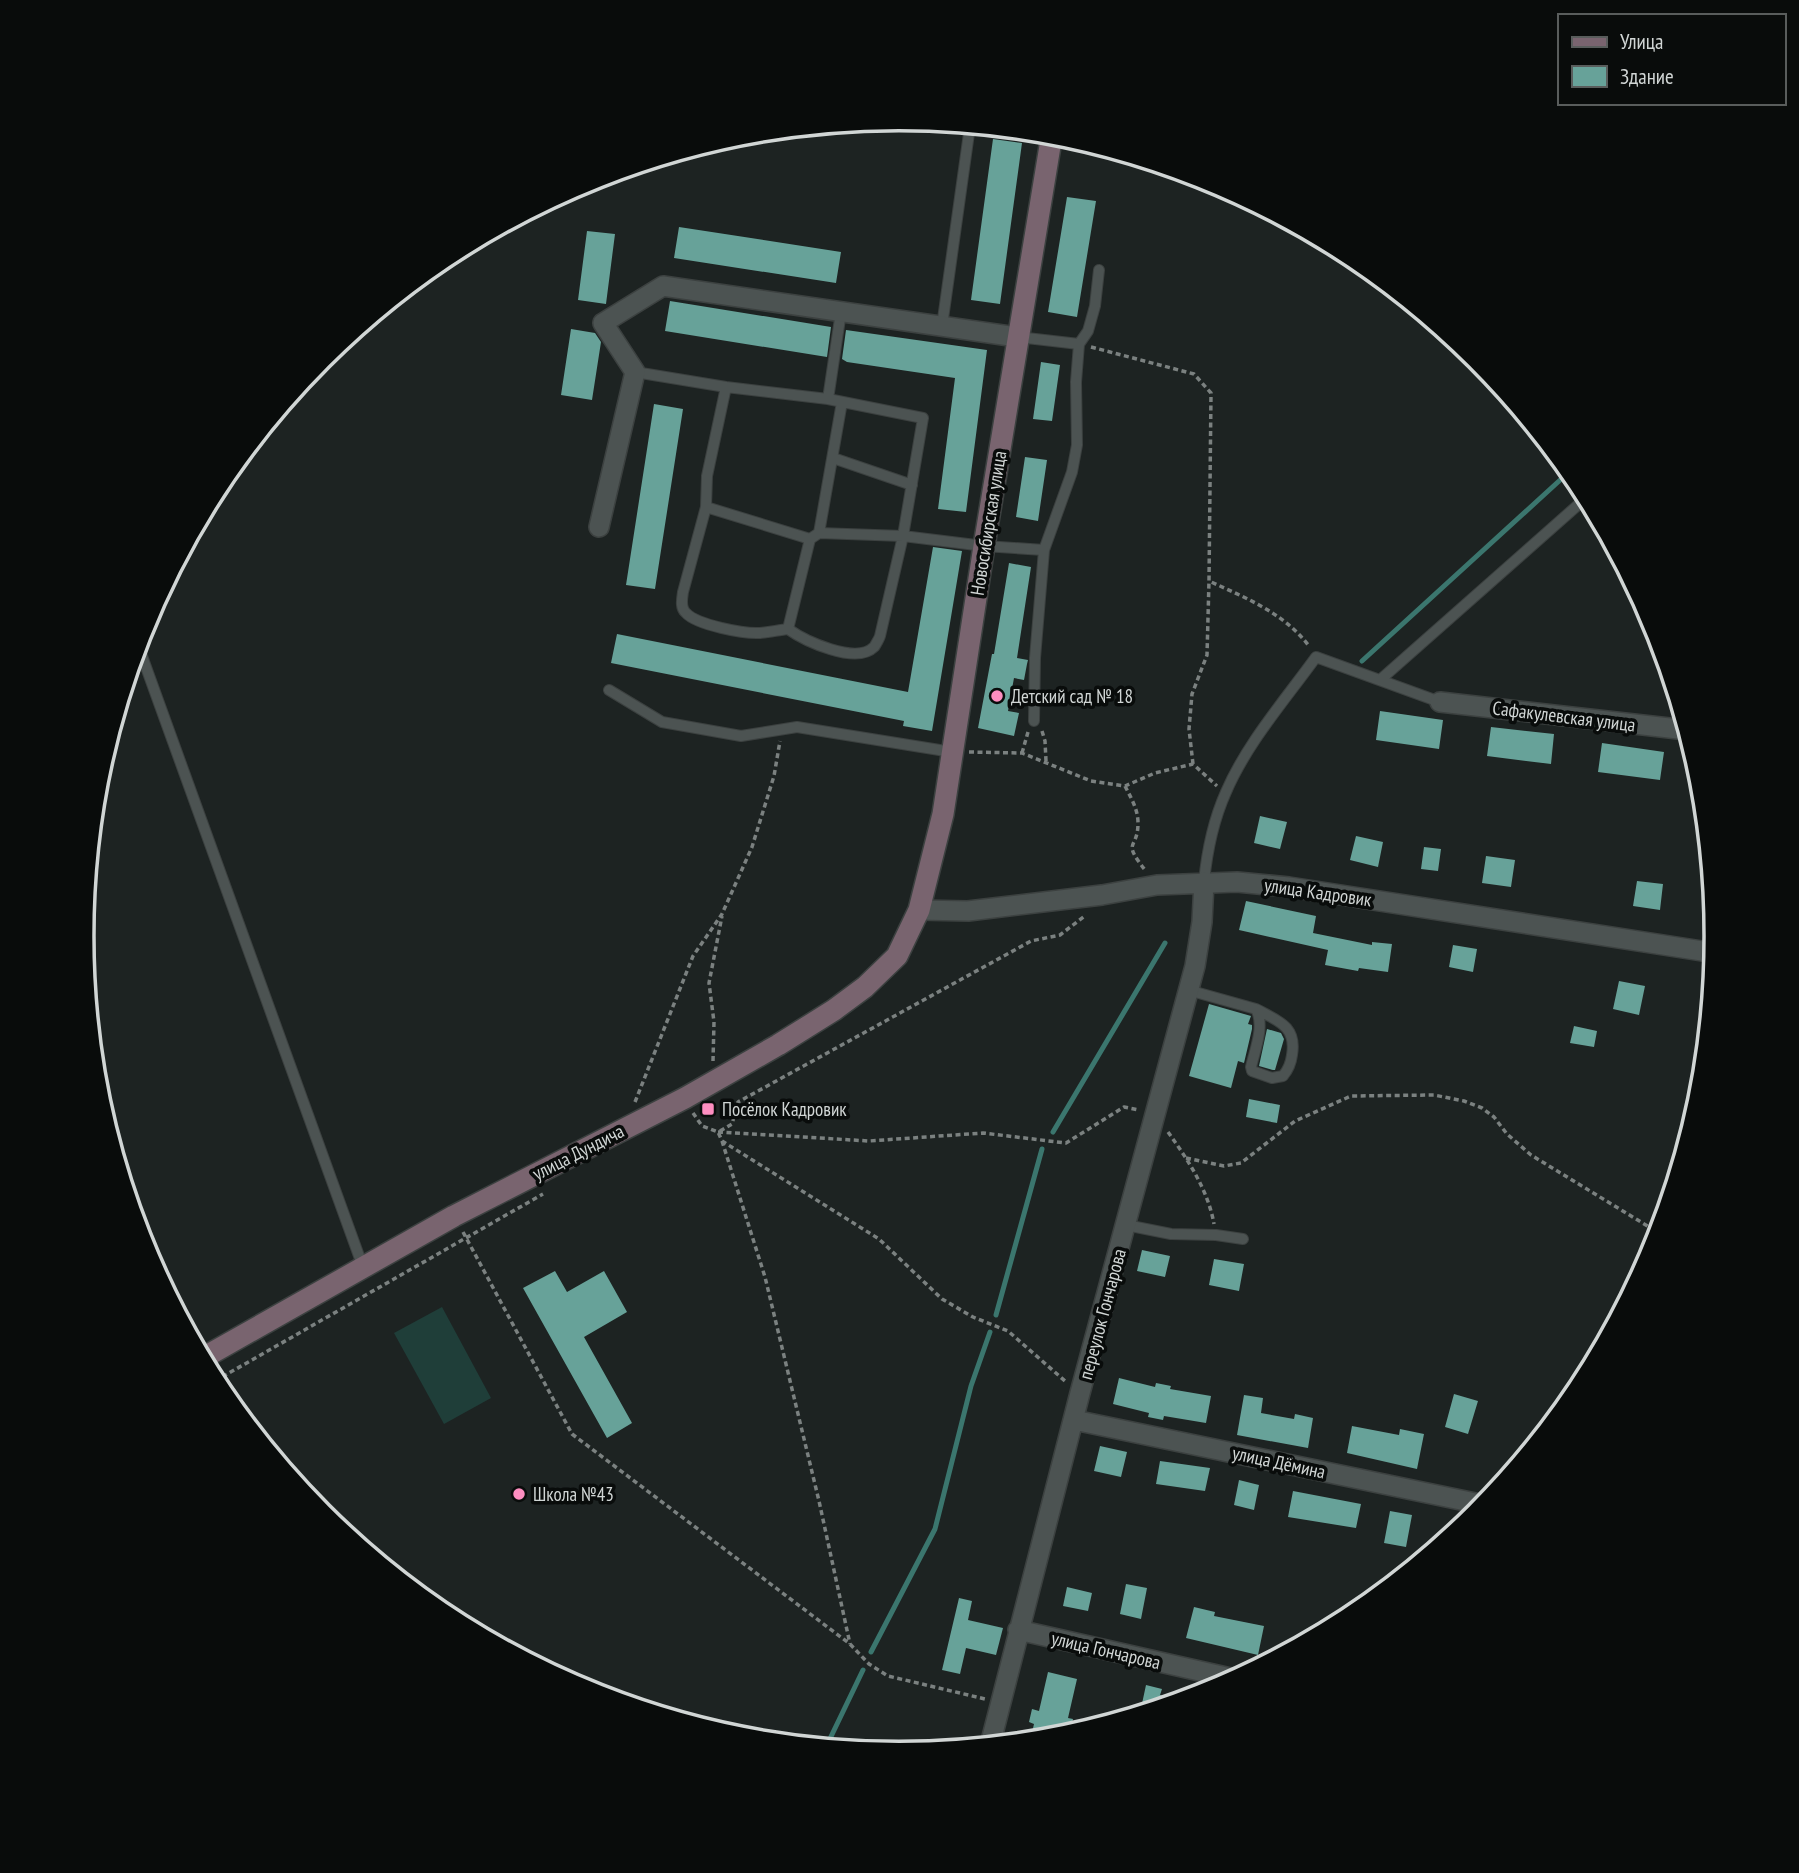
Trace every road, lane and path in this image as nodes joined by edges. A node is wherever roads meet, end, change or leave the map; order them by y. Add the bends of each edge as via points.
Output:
1 (969, 135) edge
2 (1050, 146) edge
3 (1099, 270) dead end
4 (841, 312) junction
5 (942, 326) junction
6 (1017, 337) junction
7 (1079, 344) junction
8 (635, 372) junction
9 (726, 387) junction
10 (828, 400) junction
11 (842, 402) junction
12 (833, 458) junction
13 (912, 485) junction
14 (1579, 505) edge
15 (706, 507) junction
16 (599, 527) dead end
17 (815, 536) junction
18 (903, 536) junction
19 (984, 547) junction
20 (1044, 550) junction
21 (1209, 581) junction
22 (788, 629) junction
23 (1316, 657) junction
24 (144, 661) edge
25 (1380, 680) junction
26 (609, 690) dead end
27 (1440, 702) joint
28 (1034, 721) junction
29 (783, 729) junction
30 (1677, 729) edge
31 (953, 752) junction
32 (1022, 753) junction
33 (1046, 762) junction
34 (1193, 764) junction
35 (1125, 786) junction
36 (1225, 793) junction
37 (1203, 882) junction
38 (1157, 885) junction
39 (1102, 895) junction
40 (919, 910) junction
41 (722, 914) junction
42 (1704, 951) edge
43 (1188, 990) junction
44 (1256, 1009) junction
45 (712, 1082) junction
46 (685, 1098) junction
47 (631, 1111) dead end
48 (1155, 1114) junction
49 (719, 1132) junction
50 (722, 1141) junction
51 (1186, 1158) junction
52 (546, 1192) dead end
53 (454, 1216) junction
54 (1125, 1225) junction
55 (1650, 1227) edge
56 (1216, 1235) junction
57 (467, 1238) junction
58 (1243, 1239) dead end
59 (363, 1267) junction
60 (211, 1353) edge
61 (225, 1375) edge
62 (1080, 1393) junction
63 (1074, 1420) junction
64 (1472, 1502) edge
65 (1018, 1630) junction
66 (850, 1644) junction
67 (1218, 1675) edge
68 (1000, 1703) junction
69 (992, 1736) edge

1 - 5 lane
2 - 6 main road, Новосибирская улица
3 - 7 lane via 1095,306
4 - 5 street
4 - 8 street via 663,286 603,323
4 - 10 lane
5 - 6 street
6 - 7 lane
6 - 19 main road, Новосибирская улица
7 - 20 lane via 1077,444 1072,472
7 - 21 path via 1194,374 1211,393
8 - 9 lane
8 - 16 street
9 - 10 lane
9 - 15 lane via 707,476
10 - 11 lane
11 - 12 lane
11 - 13 lane via 923,418
12 - 13 lane
12 - 17 lane
13 - 18 lane
14 - 25 lane
15 - 17 lane
15 - 22 lane via 683,592 686,614 733,630
17 - 18 lane
17 - 22 lane
18 - 19 lane
18 - 22 lane via 875,647 849,653 822,647
19 - 20 lane
19 - 31 main road, Новосибирская улица
20 - 28 lane
21 - 23 path via 1266,607 1298,631
21 - 34 path via 1207,655 1192,694
23 - 25 lane
23 - 36 lane via 1257,737
24 - 59 lane
25 - 27 lane
26 - 29 lane via 662,722 741,736
27 - 30 street, Сафакулевская улица
28 - 32 path
28 - 33 path via 1045,741
29 - 31 lane via 797,727
29 - 41 path via 752,847
31 - 32 path
31 - 40 main road, Новосибирская улица
32 - 33 path
33 - 35 path via 1091,781
34 - 35 path
34 - 36 path
35 - 38 path via 1137,810 1138,827 1130,847
36 - 37 lane via 1208,847
37 - 38 street, улица Кадровик
37 - 42 street, улица Кадровик via 1289,887
37 - 43 street, переулок Гончарова via 1202,922
38 - 39 street, улица Кадровик
39 - 40 street, улица Кадровик via 968,911
39 - 49 path via 1084,918 1060,935 1031,942 738,1102 732,1124
40 - 45 main road, улица Дундича via 897,956 865,986
41 - 45 path via 709,983 714,1022
41 - 47 path via 693,957
43 - 44 lane
43 - 48 street, переулок Гончарова
44 - 44 lane via 1292,1033 1291,1060 1283,1076 1272,1078 1252,1071 1260,1024
45 - 46 main road, улица Дундича
46 - 49 path via 702,1126
46 - 53 main road, улица Дундича
48 - 49 path via 1124,1107 1066,1143 983,1133 869,1141
48 - 51 path
48 - 54 street, переулок Гончарова
49 - 50 path
50 - 62 path via 879,1239 942,1299 1008,1331
50 - 66 path via 765,1277
51 - 55 path via 1224,1166 1241,1163 1295,1121 1351,1096 1434,1095 1482,1108 1531,1155
51 - 56 path via 1206,1195
52 - 57 path
53 - 57 path
53 - 59 main road, улица Дундича
54 - 56 lane via 1171,1234
54 - 62 street, переулок Гончарова
56 - 58 lane
57 - 61 path
57 - 66 path via 572,1434
59 - 60 main road, улица Дундича
62 - 63 street, переулок Гончарова
63 - 64 street, улица Дёмина
63 - 65 street, переулок Гончарова
65 - 67 street, улица Гончарова
65 - 68 street, переулок Гончарова
66 - 68 path via 888,1676
68 - 69 street, переулок Гончарова

